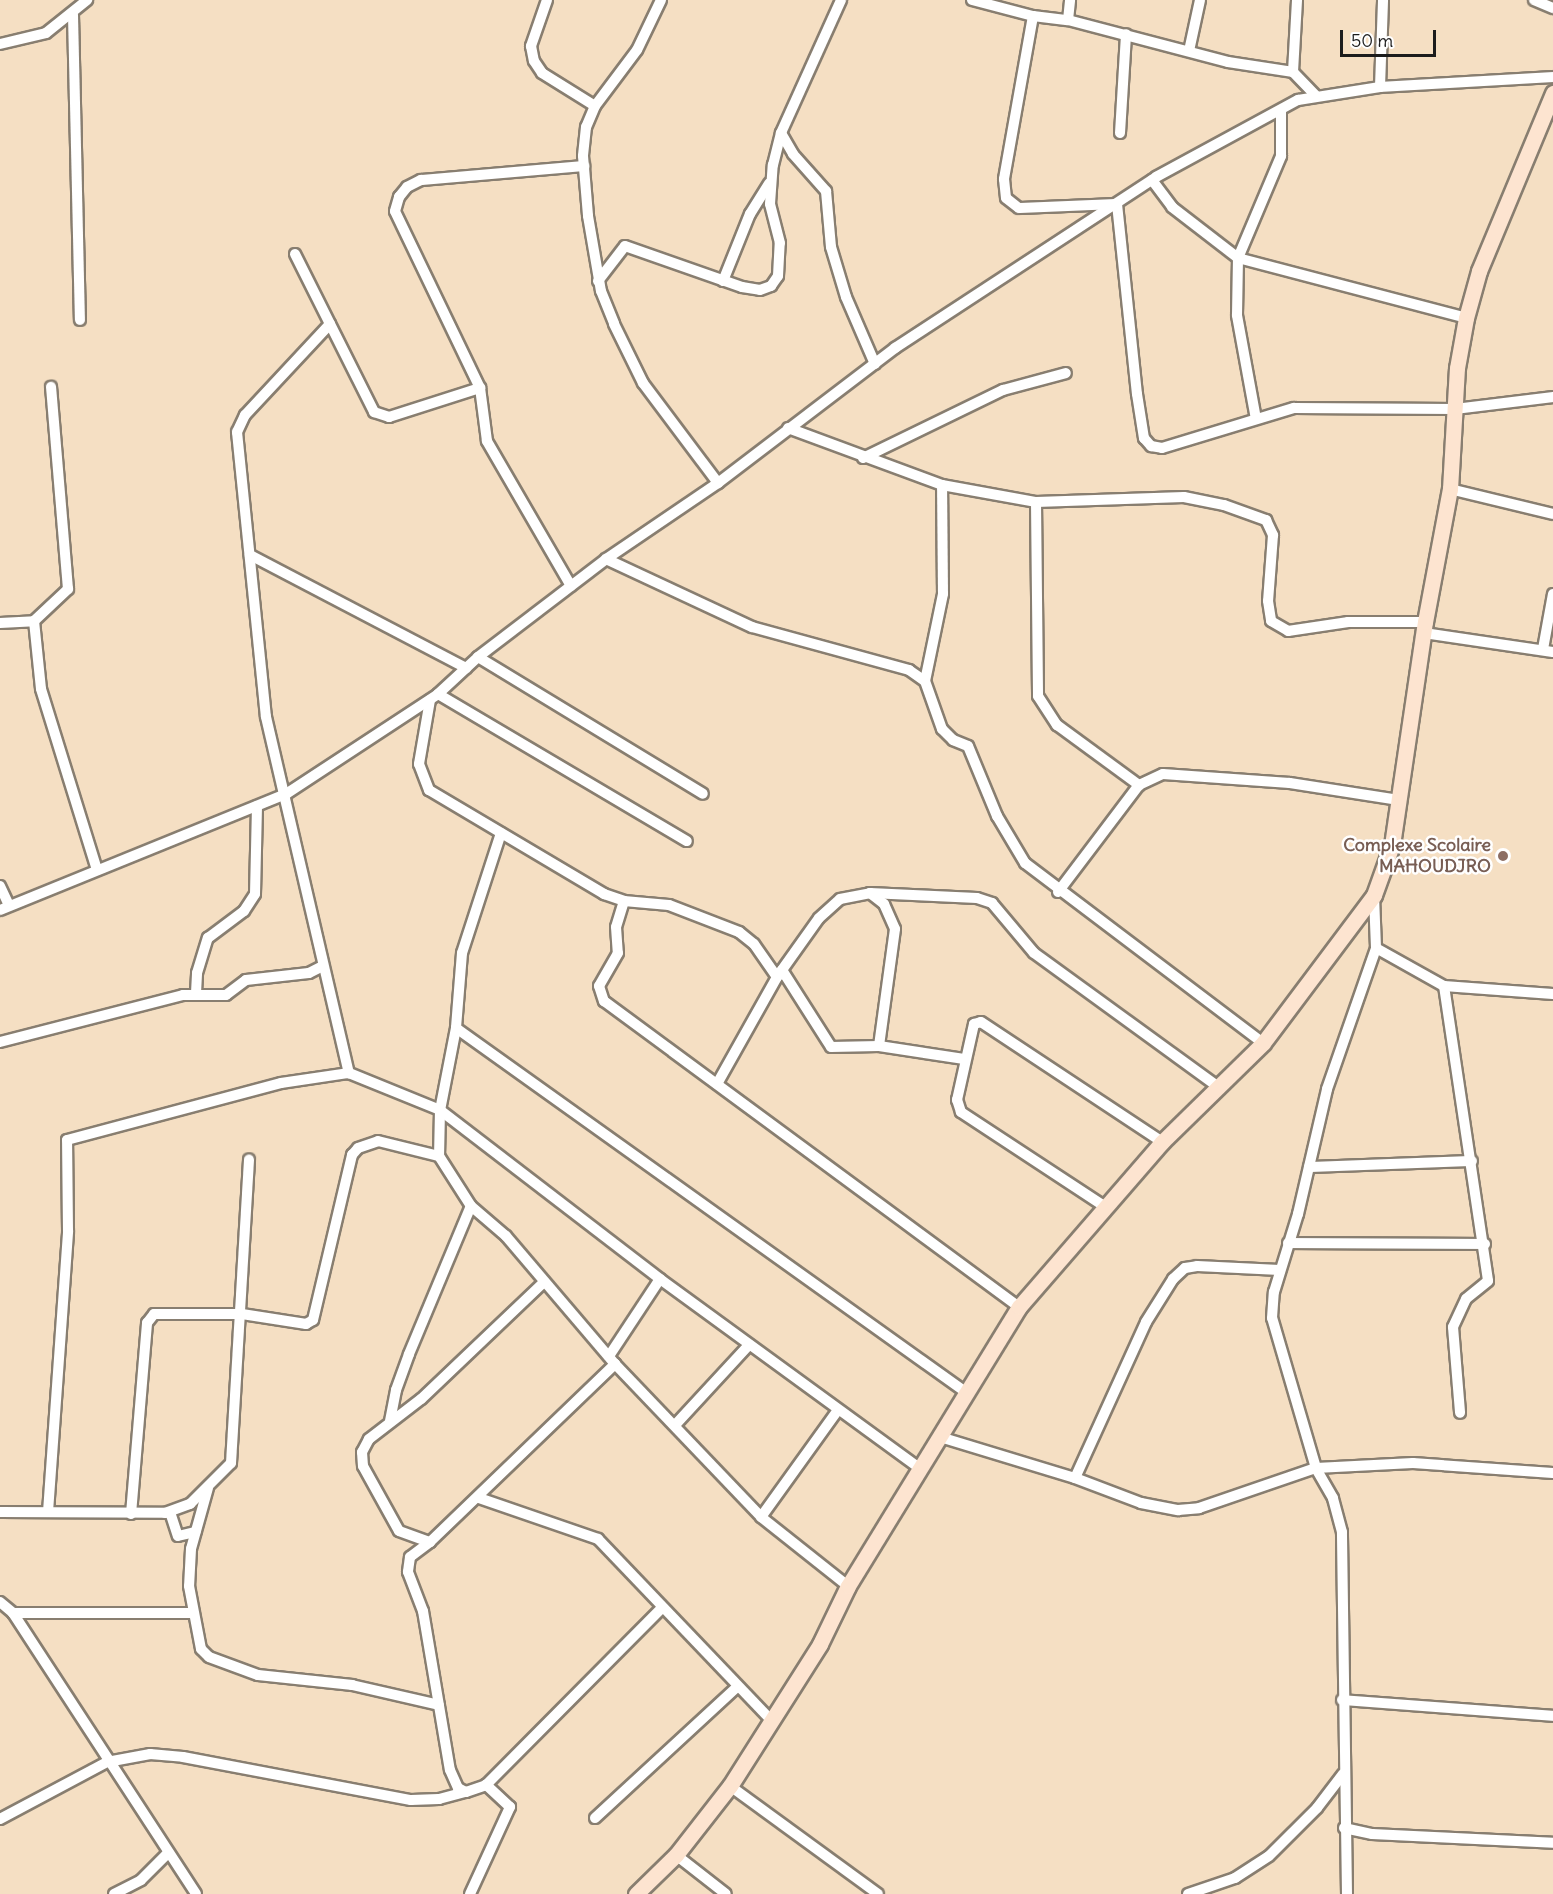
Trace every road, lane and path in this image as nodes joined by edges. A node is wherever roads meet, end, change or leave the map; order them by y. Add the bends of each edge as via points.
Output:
1 (87, 0) edge
2 (547, 0) edge
3 (661, 0) edge
4 (841, 0) edge
5 (972, 0) edge
6 (1070, 0) edge
7 (1200, 0) edge
8 (1297, 0) edge
9 (1383, 0) edge
10 (1534, 0) edge
11 (1553, 8) edge
12 (73, 15) junction
13 (1033, 16) junction
14 (1068, 20) junction
15 (1126, 34) junction
16 (0, 44) edge
17 (1189, 51) junction
18 (1293, 72) junction
19 (1553, 77) edge
20 (1380, 87) junction
21 (1553, 93) edge
22 (1315, 95) junction
23 (595, 106) junction
24 (1281, 112) junction
25 (782, 133) junction
26 (1120, 133) dead end
27 (584, 166) junction
28 (1152, 180) junction
29 (769, 184) junction
30 (1117, 204) junction
31 (296, 254) dead end
32 (1238, 258) junction
33 (598, 281) junction
34 (723, 281) junction
35 (1466, 318) junction
36 (80, 320) dead end
37 (330, 324) junction
38 (875, 363) junction
39 (1066, 373) dead end
40 (51, 387) dead end
41 (480, 388) junction
42 (1553, 397) edge
43 (1455, 409) junction
44 (1256, 419) junction
45 (788, 428) junction
46 (863, 458) junction
47 (718, 483) junction
48 (942, 485) junction
49 (1450, 489) junction
50 (1036, 502) junction
51 (1553, 514) edge
52 (249, 555) junction
53 (606, 559) junction
54 (571, 586) junction
55 (1553, 594) edge
56 (34, 621) junction
57 (0, 623) edge
58 (1424, 628) junction
59 (1548, 651) edge
60 (478, 657) junction
61 (466, 668) junction
62 (926, 681) junction
63 (434, 697) junction
64 (1139, 785) junction
65 (286, 794) junction
66 (703, 794) dead end
67 (1399, 800) junction
68 (257, 806) junction
69 (501, 832) junction
70 (687, 841) dead end
71 (97, 870) junction
72 (0, 886) edge
73 (1058, 892) junction
74 (870, 893) junction
75 (1374, 896) junction
76 (624, 901) junction
77 (4, 908) edge
78 (1376, 948) junction
79 (322, 966) junction
80 (780, 973) junction
81 (1444, 986) junction
82 (196, 993) junction
83 (1553, 994) edge
84 (456, 1028) junction
85 (0, 1042) edge
86 (1263, 1043) junction
87 (879, 1046) junction
88 (964, 1059) junction
89 (350, 1073) junction
90 (717, 1084) junction
91 (1220, 1088) junction
92 (440, 1110) junction
93 (1162, 1142) junction
94 (439, 1156) junction
95 (249, 1160) dead end
96 (1472, 1161) junction
97 (1308, 1167) junction
98 (471, 1206) junction
99 (1107, 1208) junction
100 (1288, 1243) junction
101 (1485, 1244) junction
102 (1280, 1270) junction
103 (660, 1279) junction
104 (543, 1283) junction
105 (1019, 1307) junction
106 (242, 1314) junction
107 (750, 1345) junction
108 (612, 1360) junction
109 (967, 1393) junction
110 (838, 1410) junction
111 (1460, 1413) dead end
112 (390, 1421) junction
113 (676, 1424) junction
114 (940, 1437) junction
115 (1316, 1468) junction
116 (921, 1469) junction
117 (1553, 1473) edge
118 (1075, 1478) junction
119 (208, 1488) junction
120 (479, 1498) junction
121 (0, 1512) edge
122 (48, 1512) junction
123 (170, 1512) junction
124 (131, 1514) junction
125 (761, 1517) junction
126 (196, 1532) junction
127 (430, 1542) junction
128 (848, 1586) junction
129 (0, 1602) edge
130 (662, 1608) junction
131 (13, 1613) junction
132 (191, 1613) junction
133 (737, 1688) junction
134 (1342, 1700) junction
135 (439, 1705) junction
136 (1553, 1716) edge
137 (770, 1719) junction
138 (107, 1762) junction
139 (1343, 1774) junction
140 (486, 1785) junction
141 (730, 1786) junction
142 (466, 1792) junction
143 (595, 1818) dead end
144 (0, 1819) edge
145 (1344, 1828) junction
146 (1553, 1842) edge
147 (168, 1852) junction
148 (676, 1856) junction
149 (639, 1893) edge
150 (114, 1894) edge
151 (196, 1894) edge
152 (470, 1894) edge
153 (726, 1894) edge
154 (878, 1894) edge
155 (1188, 1894) edge
156 (1347, 1894) edge

1 - 12 street
2 - 23 street via 531,46 534,61 542,74
3 - 23 street via 628,66
4 - 25 street
5 - 13 street
6 - 14 street
7 - 17 street
8 - 18 street
9 - 20 street
10 - 11 street
12 - 16 street via 46,33
12 - 36 street
13 - 14 street
13 - 30 street via 1004,179 1006,198 1019,208
14 - 15 street
15 - 17 street
15 - 26 street
17 - 18 street via 1228,62
18 - 22 street
19 - 20 street
20 - 22 street
21 - 35 street via 1479,271
22 - 24 street
23 - 27 street via 586,127
24 - 28 street
24 - 32 street via 1281,156
25 - 29 street
25 - 38 street via 793,154 826,191 831,247 846,297
27 - 33 street
27 - 41 street via 421,180 407,187 399,197 395,211 398,223
28 - 30 street
28 - 32 street via 1172,207
29 - 34 street via 750,214
29 - 34 street via 780,243 778,276 771,286 760,290
30 - 38 street
30 - 44 street via 1144,438 1162,448
31 - 37 street
32 - 35 street
32 - 44 street via 1237,315
33 - 34 street via 625,246
33 - 47 street via 643,383
35 - 43 street via 1456,368
37 - 41 street via 374,412 380,416
37 - 52 street via 245,415 237,432
38 - 45 street
39 - 46 street via 1003,390
40 - 56 street via 68,589
41 - 54 street via 487,441
42 - 43 street
43 - 44 street via 1294,408
43 - 49 street
45 - 46 street
45 - 47 street
46 - 48 street
47 - 53 street
48 - 50 street
48 - 62 street via 943,594
49 - 51 street
49 - 58 street
50 - 58 street via 1184,497 1224,505 1266,520 1273,535 1268,601 1271,621 1279,626 1288,631 1348,621
50 - 64 street via 1038,696 1057,725
52 - 61 street
52 - 65 street via 261,690
53 - 54 street
53 - 62 street via 752,627 909,670
54 - 60 street
55 - 59 street
56 - 57 street via 26,625
56 - 71 street via 41,689
58 - 59 street
58 - 67 street
60 - 61 street
60 - 66 street
61 - 63 street
62 - 73 street via 942,729 953,740 968,746 997,816 1024,863
63 - 65 street
63 - 69 street via 421,776 429,789
63 - 70 street
64 - 67 street via 1163,774 1290,783
64 - 73 street
65 - 68 street
65 - 79 street
67 - 75 street via 1392,845
68 - 71 street
68 - 82 street via 255,894 244,911 208,938 197,973
69 - 76 street via 604,894
69 - 84 street via 462,953
71 - 77 street
72 - 77 street
73 - 86 street
74 - 80 street via 840,899 819,918
74 - 87 street via 884,904 895,929
74 - 91 street via 977,898 992,903 1034,953
75 - 78 street
75 - 86 street
76 - 80 street via 669,905 739,932
76 - 90 street via 616,927 618,953 601,980 599,993
78 - 81 street
78 - 97 street via 1326,1089
79 - 82 street via 309,973 246,980 226,994
79 - 89 street
80 - 87 street via 831,1047
80 - 90 street
81 - 83 street
81 - 96 street
82 - 85 street
84 - 92 street
84 - 109 street
86 - 91 street
87 - 88 street
88 - 93 street via 974,1024 981,1022
88 - 99 street via 957,1101 961,1112
89 - 92 street
89 - 122 street via 281,1083 67,1140 68,1231
90 - 105 street
91 - 93 street
92 - 94 street
92 - 103 street
93 - 99 street
94 - 98 street
94 - 106 street via 378,1141 358,1148 352,1155 313,1320 306,1324
95 - 106 street
96 - 97 street
96 - 101 street
97 - 100 street
98 - 104 street via 506,1236
98 - 112 street via 409,1354
99 - 105 street
100 - 101 street
100 - 102 street
101 - 111 street via 1488,1281 1467,1299 1453,1327
102 - 115 street via 1272,1318
102 - 118 street via 1197,1266 1185,1268 1173,1279 1146,1322
103 - 107 street
103 - 108 street
104 - 108 street
104 - 112 street via 421,1399
105 - 109 street
106 - 119 street via 231,1463
106 - 124 street via 154,1314 147,1323
107 - 110 street
107 - 113 street
108 - 113 street
108 - 120 street
109 - 114 street
110 - 116 street
110 - 125 street
112 - 127 street via 369,1439 362,1452 363,1466 399,1531
113 - 125 street
114 - 116 street
114 - 118 street
115 - 117 street via 1413,1463
115 - 118 street via 1199,1508 1178,1510 1141,1503
115 - 134 street via 1333,1498 1342,1532
116 - 128 street
119 - 123 street via 190,1504
119 - 126 street
120 - 127 street
120 - 130 street via 598,1539
121 - 122 street
122 - 124 street
123 - 124 street
123 - 126 street via 177,1536
125 - 128 street
126 - 132 street via 189,1586
127 - 135 street via 410,1557 408,1565 423,1611
128 - 137 street via 820,1644
129 - 131 street
130 - 133 street
130 - 140 street
131 - 132 street
131 - 138 street
132 - 135 street via 201,1648 220,1664 258,1675 352,1685
133 - 137 street
133 - 143 street
134 - 136 street
134 - 139 street
135 - 142 street via 450,1770 458,1788
137 - 141 street
138 - 142 street via 150,1754 183,1757 411,1800 439,1799
138 - 144 street
138 - 147 street
139 - 145 street
139 - 155 street via 1317,1808 1269,1856 1235,1878
140 - 142 street
140 - 152 street via 510,1807
141 - 148 street
141 - 154 street
145 - 146 street via 1372,1834
145 - 156 street
147 - 150 street via 141,1880
147 - 151 street
148 - 149 street
148 - 153 street

